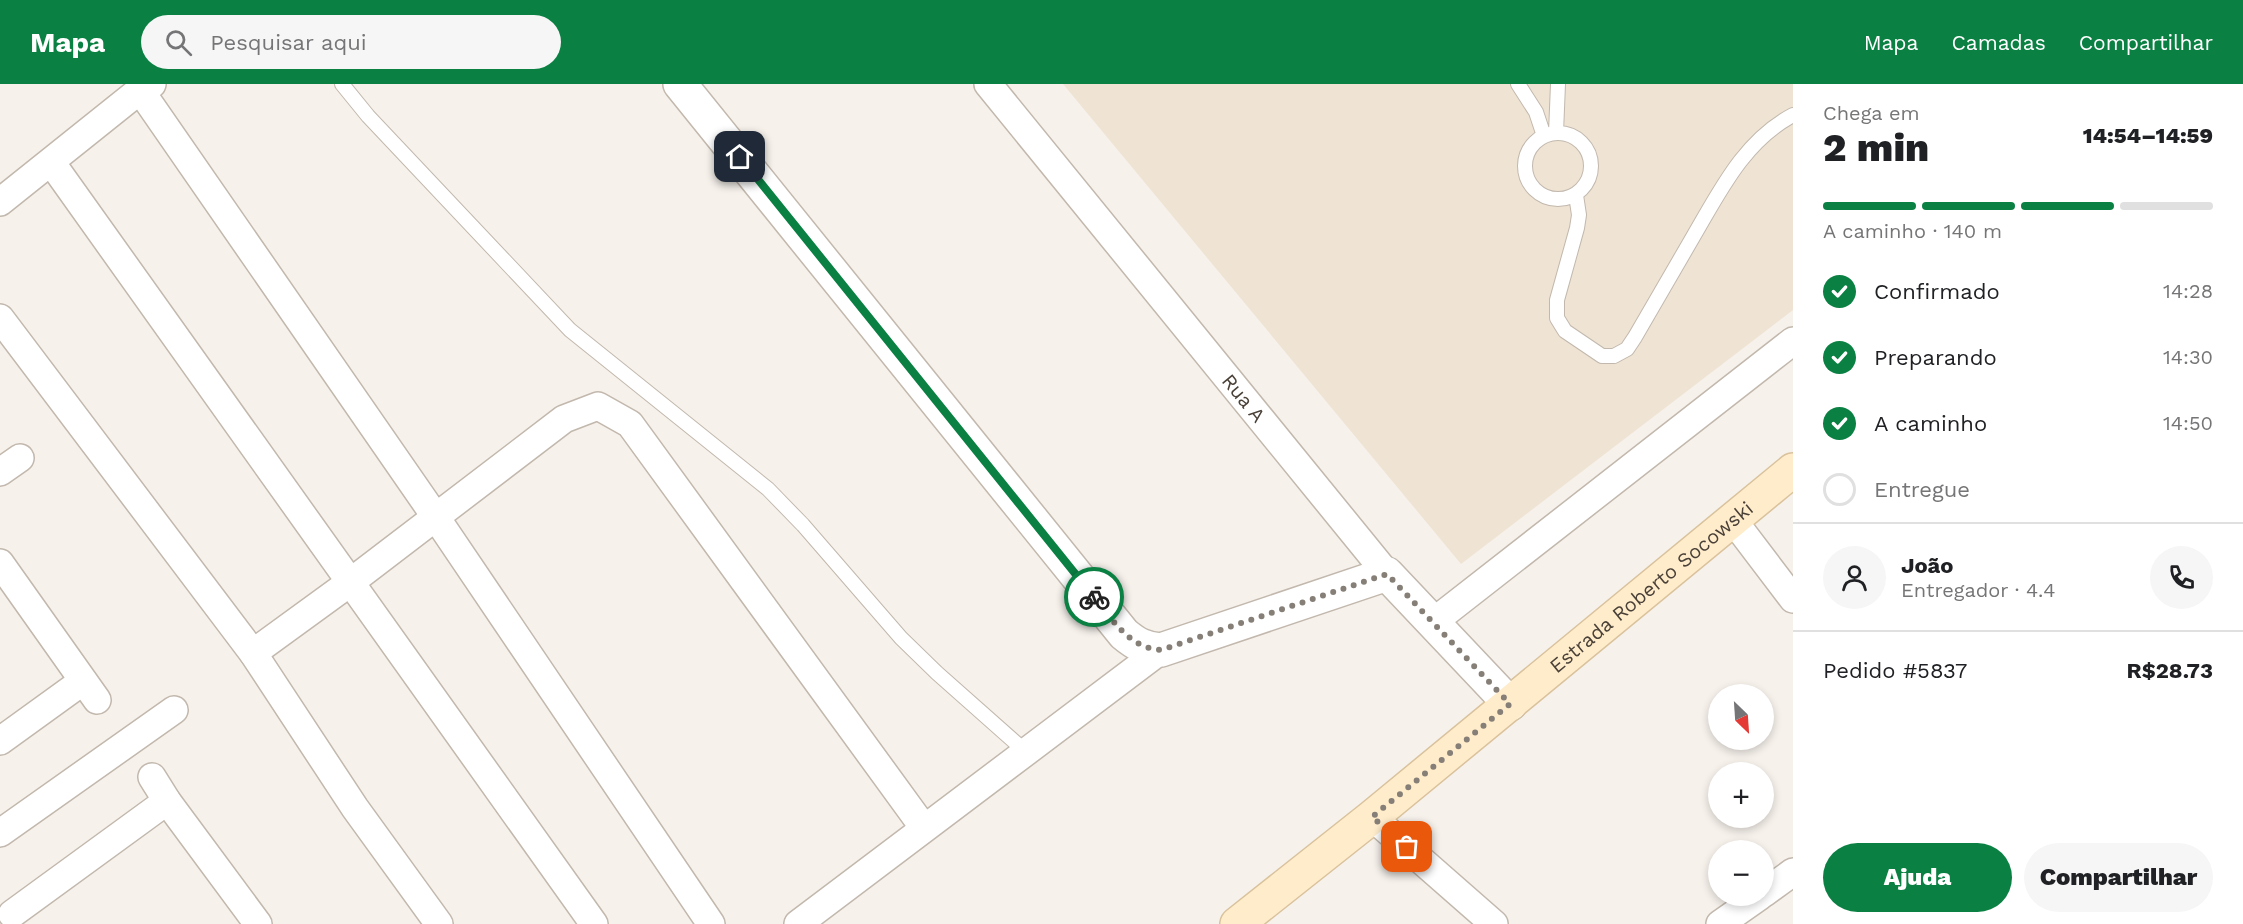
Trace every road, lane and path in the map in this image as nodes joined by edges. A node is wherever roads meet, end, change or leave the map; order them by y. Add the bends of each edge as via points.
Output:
1 (342, 84) edge
2 (680, 84) edge
3 (988, 84) edge
4 (1518, 84) edge
5 (1558, 84) edge
6 (146, 87) edge
7 (1793, 115) edge
8 (1550, 135) junction
9 (51, 162) junction
10 (1576, 195) junction
11 (0, 202) edge
12 (0, 318) edge
13 (1793, 341) edge
14 (1793, 470) edge
15 (435, 516) junction
16 (1733, 520) junction
17 (0, 563) edge
18 (1387, 574) junction
19 (352, 581) junction
20 (1793, 599) edge
21 (1432, 623) junction
22 (1161, 650) junction
23 (252, 653) junction
24 (1510, 704) junction
25 (174, 710) dead end
26 (0, 741) edge
27 (1025, 751) junction
28 (152, 777) dead end
29 (167, 801) junction
30 (1372, 817) junction
31 (924, 828) junction
32 (0, 833) edge
33 (1793, 872) edge
34 (1774, 886) edge
35 (1746, 906) edge
36 (10, 912) edge
37 (258, 924) edge
38 (439, 924) edge
39 (594, 924) edge
40 (711, 924) edge
41 (798, 924) edge
42 (1237, 924) edge
43 (1494, 924) edge
44 (1720, 924) edge

1 - 27 lane via 570,330 768,489 901,638
2 - 22 street via 1124,634 1150,650
3 - 18 street, Rua A
4 - 8 lane
5 - 8 lane
6 - 9 street
6 - 15 street
7 - 10 lane via 1749,148 1728,176 1635,337 1627,349 1614,356 1602,357 1565,331 1557,318 1557,300 1577,228
8 - 10 lane via 1567,134 1577,139 1590,157 1589,179
8 - 10 lane via 1535,142 1525,160 1528,181 1542,196 1552,199
9 - 11 street
9 - 19 street
12 - 23 street
13 - 21 street
14 - 16 main road, Estrada Roberto Socowski
15 - 19 street
15 - 31 street via 564,419 598,406 630,424
15 - 40 street
16 - 20 street
16 - 24 main road, Estrada Roberto Socowski
17 - 26 street via 90,691
18 - 21 street, Rua A
18 - 22 street
19 - 23 street
19 - 39 street
21 - 24 street, Rua A
22 - 27 street
23 - 38 street via 355,808
24 - 30 main road, Estrada Roberto Socowski
25 - 32 street
27 - 31 street
28 - 29 street
29 - 36 street
29 - 37 street
30 - 42 main road, Estrada Roberto Socowski
30 - 43 street
31 - 41 street
33 - 34 street
35 - 44 street

